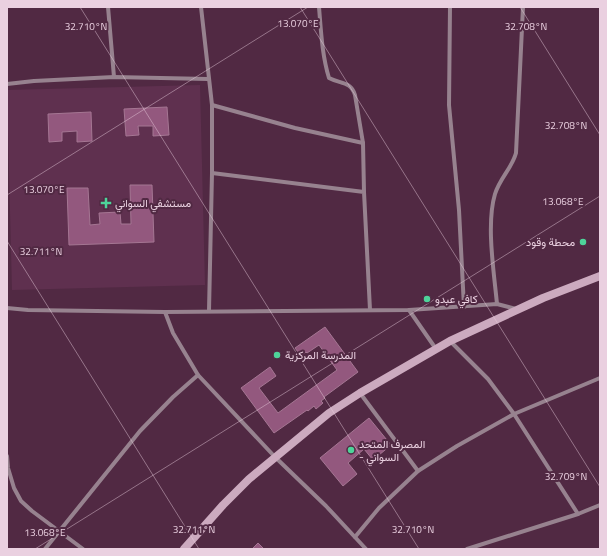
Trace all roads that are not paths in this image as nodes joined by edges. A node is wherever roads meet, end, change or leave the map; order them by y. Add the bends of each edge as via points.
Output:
1 (108, 7) edge
2 (201, 7) edge
3 (319, 7) edge
4 (450, 7) edge
5 (522, 7) edge
6 (114, 78) junction
7 (208, 79) junction
8 (7, 84) edge
9 (212, 105) junction
10 (363, 143) junction
11 (212, 173) junction
12 (364, 192) junction
13 (600, 276) edge
14 (496, 304) junction
15 (464, 306) junction
16 (7, 308) edge
17 (517, 309) junction
18 (370, 310) junction
19 (409, 310) junction
20 (209, 311) junction
21 (165, 312) junction
22 (450, 341) junction
23 (436, 349) junction
24 (198, 376) junction
25 (600, 378) edge
26 (360, 392) junction
27 (514, 414) junction
28 (7, 456) edge
29 (275, 457) junction
30 (418, 471) junction
31 (600, 505) edge
32 (578, 514) junction
33 (60, 531) junction
34 (355, 537) junction
35 (45, 549) edge
36 (83, 549) edge
37 (184, 549) edge
38 (366, 549) edge
39 (467, 549) edge

1 - 6 street
2 - 7 street
3 - 10 street via 326,69 329,78 348,84 353,89
4 - 15 street via 449,105 459,210
5 - 14 street via 516,153 514,162 495,194 492,216
6 - 7 street
6 - 8 street
7 - 9 street
9 - 10 street via 295,128
9 - 11 street
10 - 12 street
11 - 12 street
11 - 20 street
12 - 18 street
13 - 17 main road
14 - 15 street
14 - 17 street
15 - 19 street
16 - 21 street
17 - 22 main road
18 - 19 street
18 - 20 street
19 - 23 street
20 - 21 street
21 - 24 street via 173,333
22 - 23 main road
22 - 27 street via 488,379
23 - 26 main road
24 - 29 street
24 - 33 street via 140,431
25 - 27 street
26 - 29 main road via 329,413
26 - 30 street
27 - 30 street
27 - 32 street
28 - 33 street via 14,488 22,501
29 - 34 street
29 - 37 main road via 228,500
30 - 34 street via 379,508
31 - 32 street
32 - 39 street
33 - 35 street
33 - 36 street
34 - 38 street

